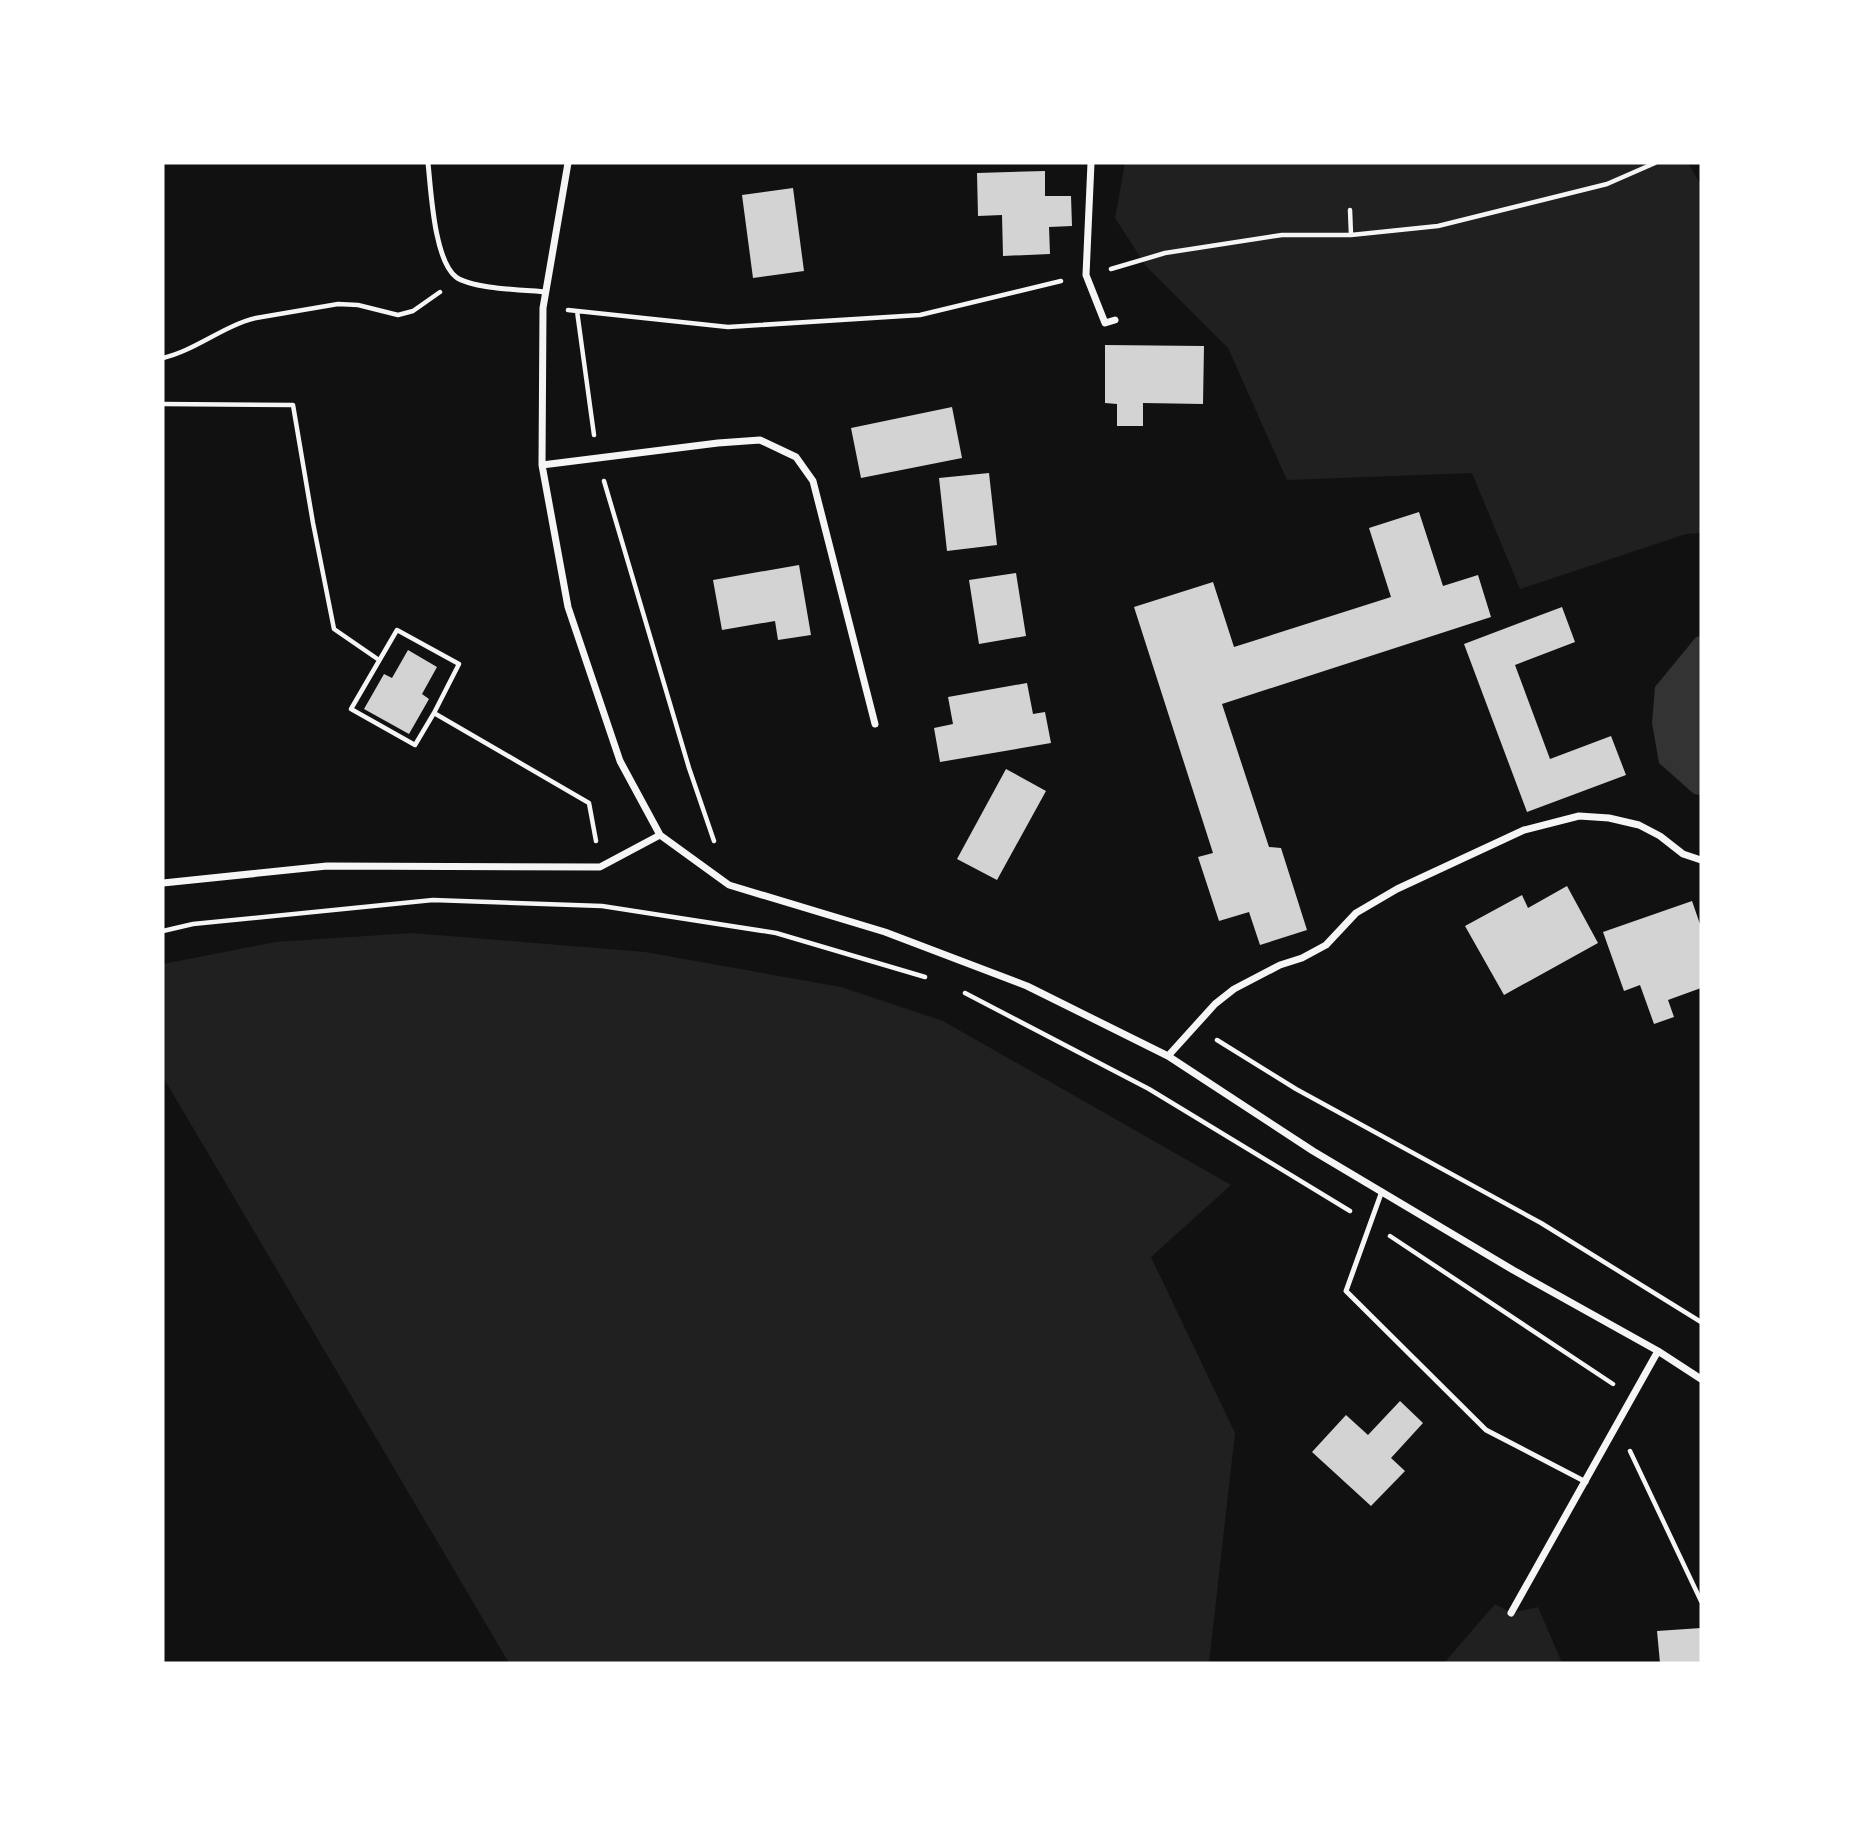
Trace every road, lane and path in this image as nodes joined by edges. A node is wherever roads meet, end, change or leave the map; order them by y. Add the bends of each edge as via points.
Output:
1 (428, 163) edge
2 (568, 163) edge
3 (1091, 163) edge
4 (1350, 210) dead end
5 (1351, 235) dead end
6 (456, 277) junction
7 (547, 292) junction
8 (577, 311) dead end
9 (1115, 320) dead end
10 (163, 358) edge
11 (163, 404) edge
12 (597, 458) junction
13 (542, 465) junction
14 (379, 660) junction
15 (434, 713) junction
16 (875, 724) dead end
17 (660, 835) junction
18 (1701, 860) edge
19 (600, 867) junction
20 (163, 883) edge
21 (729, 885) junction
22 (163, 931) edge
23 (926, 978) dead end
24 (963, 992) dead end
25 (1195, 1027) junction
26 (1168, 1056) junction
27 (1382, 1191) junction
28 (1370, 1223) junction
29 (1701, 1322) edge
30 (1658, 1351) junction
31 (1701, 1379) edge
32 (1633, 1397) junction
33 (1618, 1424) junction
34 (1586, 1482) junction
35 (1701, 1601) edge
36 (1511, 1613) dead end

1 - 6 lane via 439,251
2 - 7 street
3 - 9 street via 1086,275 1105,323
4 - 5 path
6 - 7 lane via 491,288
6 - 10 path via 413,311 398,315 338,304 292,311 245,321
7 - 13 street via 543,308
8 - 12 path
11 - 14 path via 293,405 334,629
12 - 13 street
12 - 16 street via 760,440 796,457 813,481
12 - 21 path via 689,768
13 - 17 street via 568,607 620,761
14 - 15 path via 397,630 459,664
14 - 15 path via 351,709 415,745
15 - 19 path via 589,803
17 - 19 street
17 - 21 street
18 - 25 street via 1639,825 1579,816 1551,821 1396,889 1356,912 1326,945 1234,989
19 - 20 street via 327,866
21 - 26 street via 885,932 1027,986
22 - 23 path via 193,924 433,900 602,906 776,933
24 - 28 path via 1149,1090
25 - 26 street
25 - 29 path via 1296,1089 1541,1223
26 - 27 street
27 - 28 lane
27 - 30 street
28 - 32 path
28 - 34 lane via 1346,1292 1486,1430
30 - 31 street
30 - 32 street
32 - 33 street
33 - 34 street
33 - 35 path
34 - 36 street

